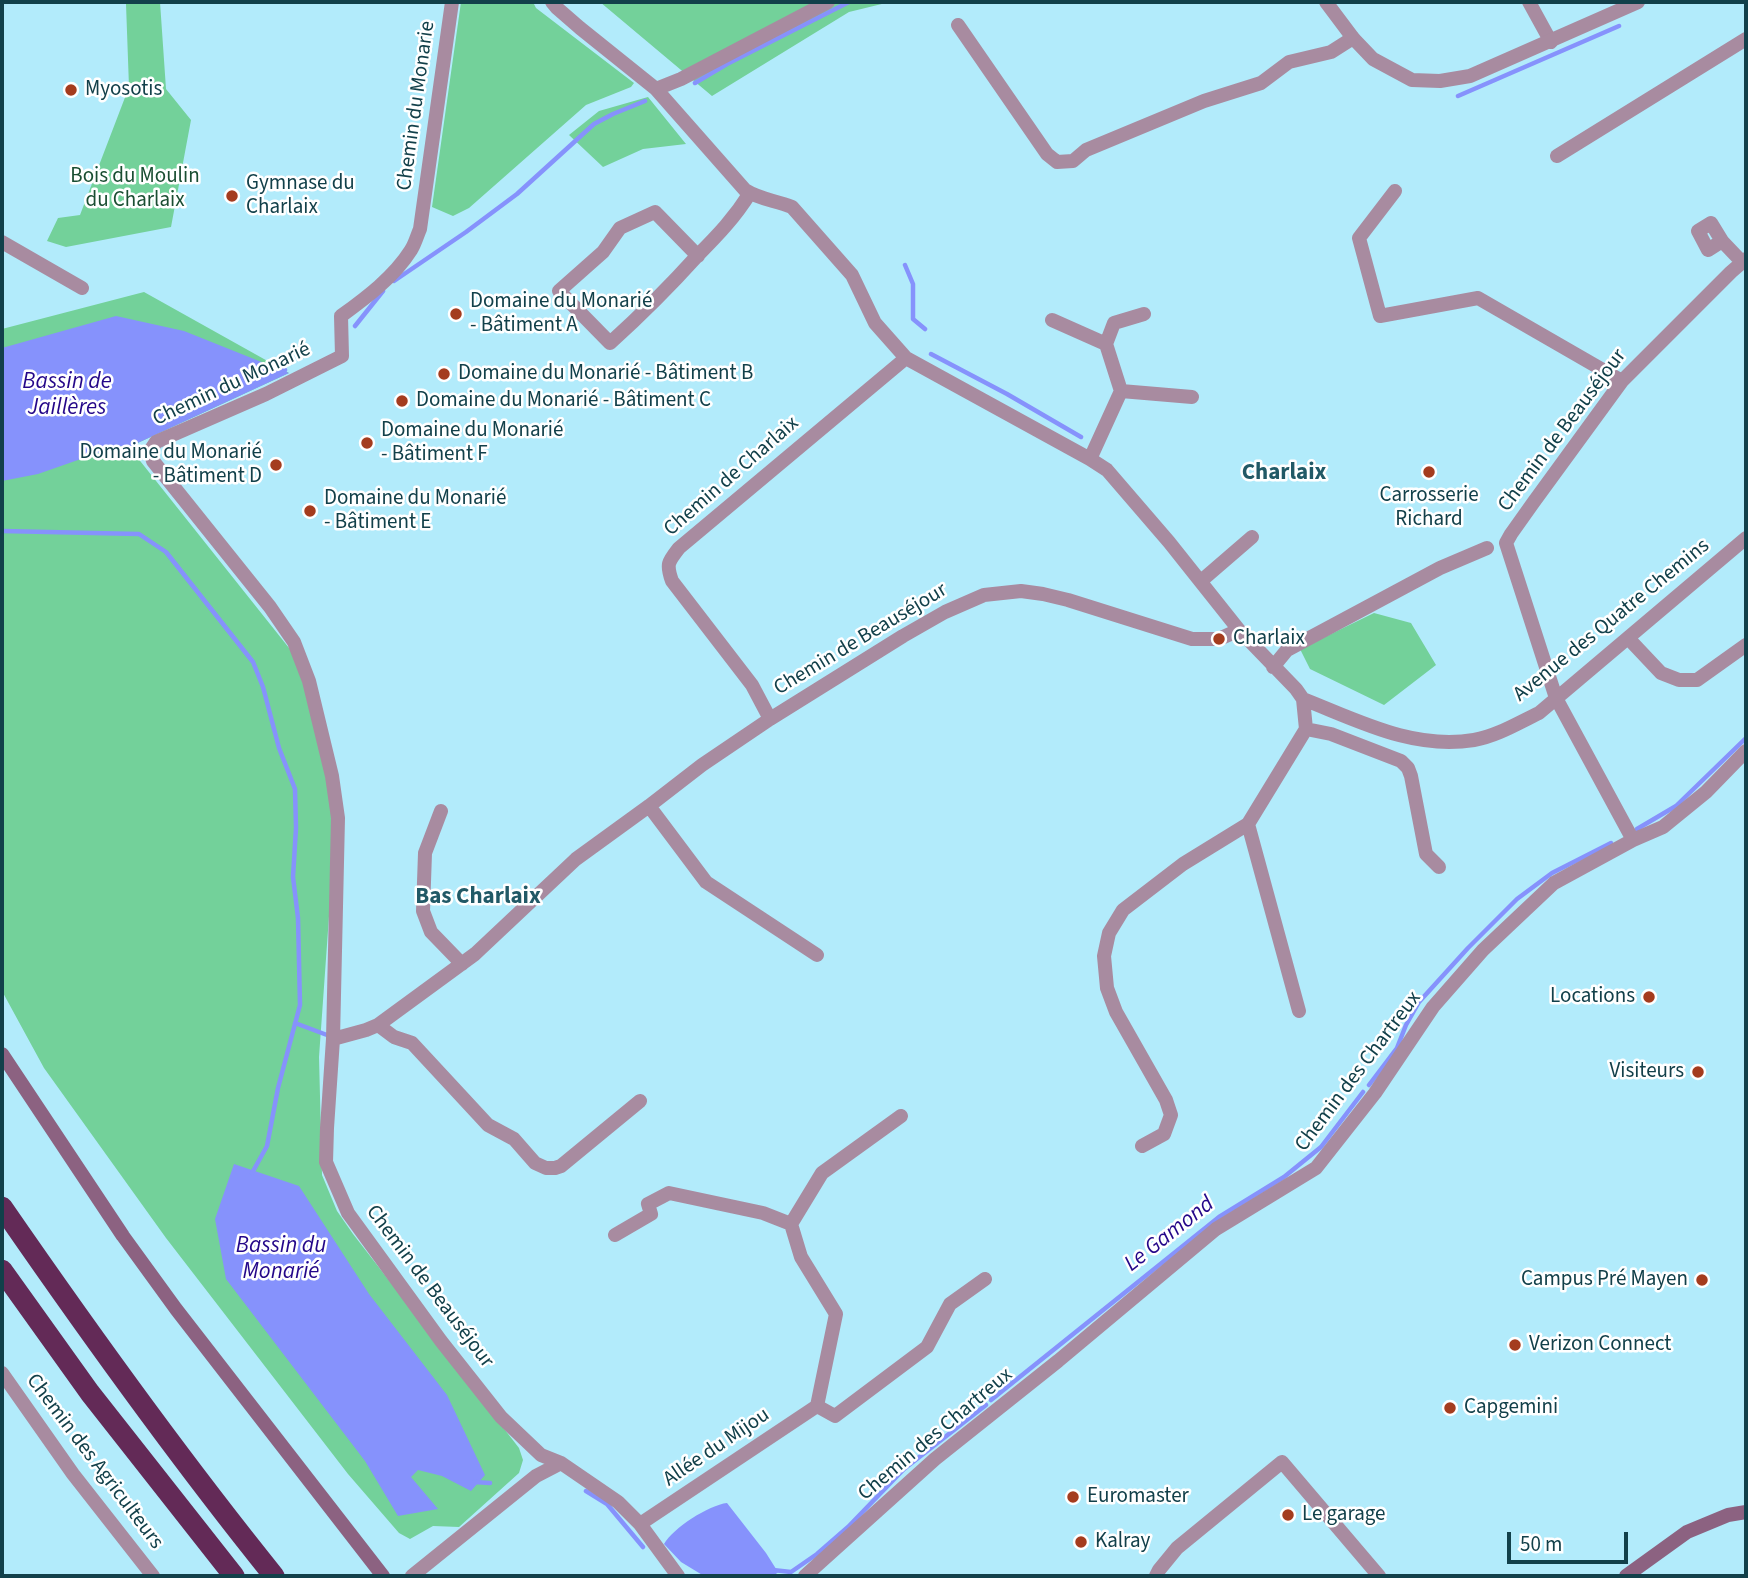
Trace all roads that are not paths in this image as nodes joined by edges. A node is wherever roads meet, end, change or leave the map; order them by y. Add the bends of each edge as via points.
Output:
1 (452, 2) edge
2 (552, 2) edge
3 (828, 2) edge
4 (1326, 2) edge
5 (1530, 2) edge
6 (1638, 2) edge
7 (958, 25) dead end
8 (1353, 38) junction
9 (1746, 39) edge
10 (1551, 41) junction
11 (656, 89) junction
12 (1557, 156) dead end
13 (1395, 191) dead end
14 (750, 193) junction
15 (422, 217) joint
16 (1722, 241) dead end
17 (2, 242) edge
18 (698, 256) junction
19 (1744, 261) edge
20 (82, 288) dead end
21 (1144, 314) dead end
22 (1052, 320) dead end
23 (1106, 344) junction
24 (905, 358) junction
25 (1622, 381) junction
26 (1121, 391) junction
27 (1192, 397) dead end
28 (1090, 459) junction
29 (1252, 537) dead end
30 (1746, 538) edge
31 (1487, 548) dead end
32 (1201, 581) junction
33 (1239, 630) junction
34 (1628, 638) junction
35 (1746, 645) edge
36 (1273, 667) junction
37 (1556, 698) junction
38 (1304, 699) junction
39 (1340, 713) junction
40 (770, 719) junction
41 (1306, 729) junction
42 (1331, 734) junction
43 (1746, 751) edge
44 (649, 806) junction
45 (441, 811) dead end
46 (1248, 824) junction
47 (1633, 840) junction
48 (1439, 867) dead end
49 (817, 955) dead end
50 (462, 964) junction
51 (1299, 1011) dead end
52 (378, 1025) junction
53 (333, 1038) junction
54 (2, 1054) edge
55 (640, 1101) dead end
56 (901, 1116) dead end
57 (1142, 1146) dead end
58 (2, 1207) edge
59 (791, 1224) junction
60 (615, 1235) dead end
61 (2, 1270) edge
62 (985, 1279) dead end
63 (2, 1373) edge
64 (817, 1406) junction
65 (561, 1463) junction
66 (1746, 1512) edge
67 (640, 1524) junction
68 (381, 1574) edge
69 (153, 1576) edge
70 (234, 1576) edge
71 (274, 1576) edge
72 (412, 1576) edge
73 (678, 1576) edge
74 (805, 1576) edge
75 (1156, 1576) edge
76 (1379, 1576) edge
77 (1626, 1576) edge

1 - 15 street, Chemin du Monarie
2 - 11 street, Avenue des Quatre Chemins
3 - 11 street
4 - 8 street
5 - 10 street
6 - 10 street
7 - 8 street via 1058,163 1073,161 1086,150 1204,101 1261,83 1289,62 1331,52
8 - 10 street via 1373,59 1412,80 1440,82 1470,76
9 - 12 street
11 - 14 street, Avenue des Quatre Chemins
13 - 25 street via 1359,238 1380,317 1478,298
14 - 18 street
14 - 24 street, Avenue des Quatre Chemins via 792,207 852,275 875,323
15 - 53 street, Chemin du Monarié via 412,248 399,266 341,317 342,356 156,442 150,451 153,461 270,607 294,642 309,681 338,818
16 - 19 street
17 - 20 street
18 - 18 street via 610,343 559,290 603,251 620,228 655,212
19 - 25 street, Chemin de Beauséjour
21 - 23 street via 1114,323
22 - 23 street
23 - 26 street
24 - 28 street, Avenue des Quatre Chemins
24 - 40 street, Chemin de Charlaix via 679,548 667,567 672,581 752,685
25 - 37 street, Chemin de Beauséjour via 1506,543
26 - 27 street
26 - 28 street
28 - 32 street, Avenue des Quatre Chemins via 1107,470
29 - 32 street
30 - 34 street, Avenue des Quatre Chemins
31 - 36 street via 1440,568 1287,650
32 - 33 street, Avenue des Quatre Chemins
33 - 36 street, Avenue des Quatre Chemins
33 - 40 street, Chemin de Beauséjour via 1219,639 1192,639 1043,594 984,595 903,636
34 - 35 street via 1661,673 1679,680 1697,680
34 - 37 street, Avenue des Quatre Chemins
36 - 38 street, Avenue des Quatre Chemins
37 - 39 street, Avenue des Quatre Chemins via 1539,713 1501,732 1440,743 1414,740
37 - 47 street
38 - 39 street, Avenue des Quatre Chemins
38 - 41 street
39 - 42 street
40 - 44 street, Chemin de Beauséjour
41 - 42 street
41 - 46 street
42 - 48 street via 1401,761 1408,768 1426,854
43 - 47 street, Chemin des Chartreux via 1663,827
44 - 49 street via 706,882
44 - 50 street, Chemin de Beauséjour via 576,859
45 - 50 street via 425,853 423,911 431,932
46 - 51 street
46 - 57 street via 1183,864 1123,910 1109,933 1104,956 1107,988 1171,1115 1164,1134
47 - 74 street, Chemin des Chartreux via 1554,883 1483,950 1433,1007 1375,1093 1316,1168 1216,1229 935,1459
50 - 52 street, Chemin de Beauséjour
52 - 53 street, Chemin de Beauséjour
52 - 55 street via 412,1043 488,1125 514,1139 535,1163 546,1168 561,1166
53 - 65 street, Chemin de Beauséjour via 326,1162 348,1213 501,1417 541,1455
54 - 68 main road via 176,1309
56 - 59 street via 822,1173
58 - 71 highway via 166,1438
59 - 60 street via 763,1213 668,1193 648,1205 651,1214
59 - 64 street via 801,1257 836,1314
61 - 70 highway via 90,1393
62 - 64 street via 950,1304 927,1347 835,1416
63 - 69 street, Chemin des Agriculteurs
64 - 67 street, Allée du Mijou
65 - 67 street, Chemin de Beauséjour via 618,1502
65 - 72 street via 536,1476
66 - 77 main road via 1687,1532
67 - 73 street, Chemin de Beauséjour
75 - 76 street via 1177,1548 1282,1462

